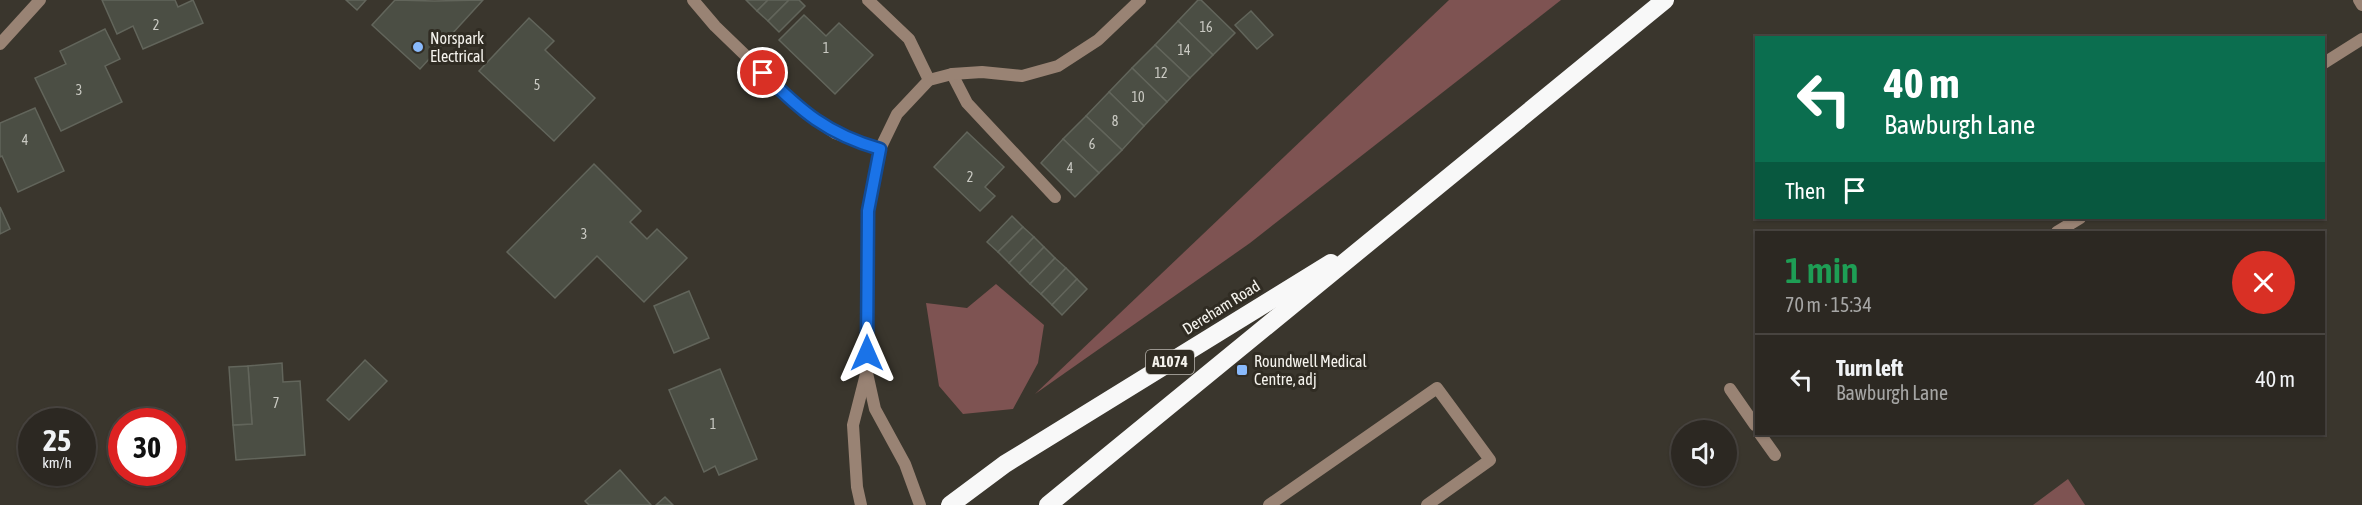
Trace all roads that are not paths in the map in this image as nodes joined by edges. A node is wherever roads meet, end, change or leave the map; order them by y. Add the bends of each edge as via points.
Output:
1 (40, 0) edge
2 (693, 0) edge
3 (868, 0) edge
4 (1140, 0) edge
5 (1665, 0) edge
6 (2359, 0) edge
7 (2362, 5) edge
8 (2362, 39) edge
9 (0, 44) edge
10 (2325, 62) edge
11 (952, 74) junction
12 (928, 80) junction
13 (880, 149) junction
14 (1055, 197) dead end
15 (2078, 219) edge
16 (1393, 224) junction
17 (2059, 231) edge
18 (867, 373) junction
19 (1730, 388) dead end
20 (1755, 425) edge
21 (1762, 435) edge
22 (1775, 455) dead end
23 (861, 505) edge
24 (920, 505) edge
25 (950, 505) edge
26 (1048, 505) edge
27 (1269, 505) edge
28 (1427, 505) edge

1 - 9 street
2 - 13 street via 804,112 835,133
3 - 12 street via 909,39
4 - 11 street via 1098,40 1058,66 1022,76
5 - 16 highway, Dereham Road / A1074
6 - 7 street
8 - 10 street
11 - 12 street
11 - 14 street via 967,103
12 - 13 street via 897,114
13 - 18 street via 868,211
15 - 17 street
16 - 25 highway, Dereham Road / A1074 via 1005,464
16 - 26 highway, Dereham Road / A1074
18 - 23 street via 853,425
18 - 24 street via 875,409 905,464
19 - 20 street
21 - 22 street
27 - 28 street via 1437,388 1491,460

